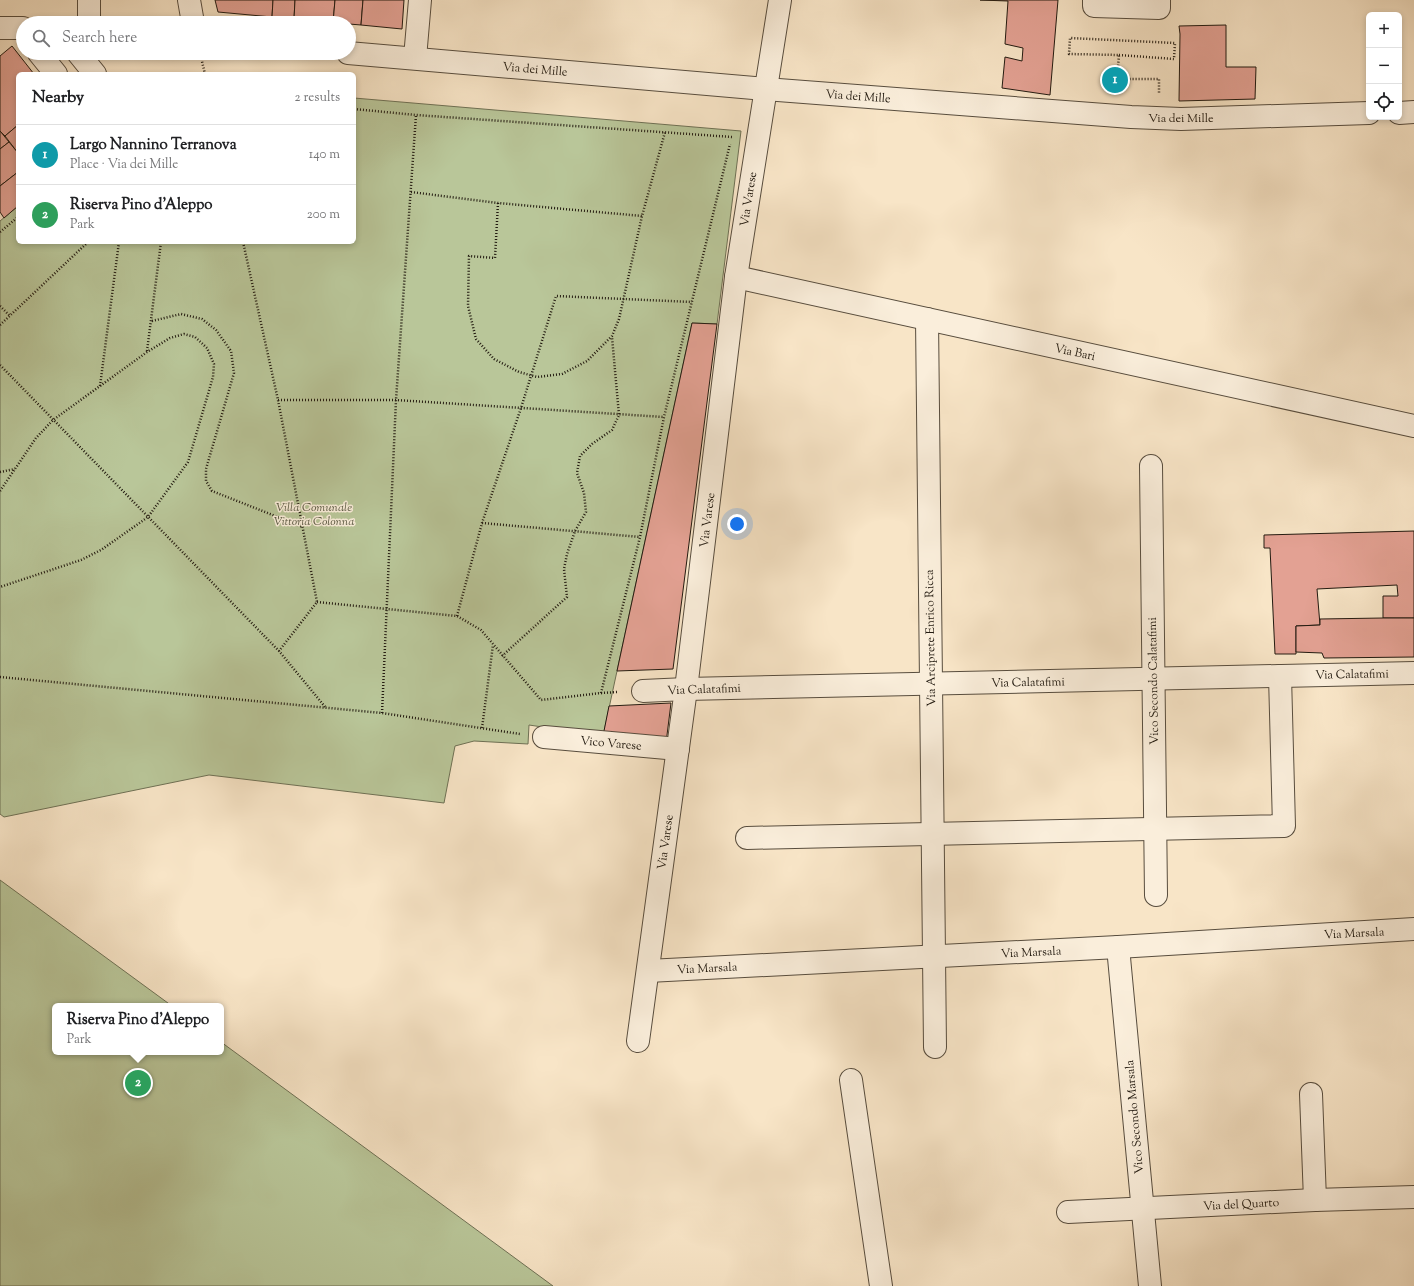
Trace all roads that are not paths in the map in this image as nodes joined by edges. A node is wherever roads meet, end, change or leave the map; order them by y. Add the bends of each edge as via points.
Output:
1 (89, 0) edge
2 (190, 0) edge
3 (420, 0) edge
4 (780, 0) edge
5 (1094, 0) edge
6 (1159, 0) edge
7 (89, 16) edge
8 (193, 16) edge
9 (356, 54) edge
10 (415, 58) junction
11 (45, 60) edge
12 (84, 60) edge
13 (54, 72) edge
14 (93, 72) edge
15 (765, 89) junction
16 (1402, 112) edge
17 (1414, 112) edge
18 (1366, 113) edge
19 (736, 277) junction
20 (927, 319) junction
21 (1414, 426) edge
22 (1151, 466) dead end
23 (1414, 673) edge
24 (1280, 676) junction
25 (1153, 679) junction
26 (930, 684) junction
27 (686, 689) junction
28 (642, 691) dead end
29 (544, 737) road end
30 (678, 749) junction
31 (1155, 829) junction
32 (932, 834) junction
33 (747, 838) dead end
34 (1156, 896) dead end
35 (1414, 929) edge
36 (1118, 947) junction
37 (933, 956) junction
38 (648, 971) junction
39 (638, 1041) dead end
40 (934, 1047) dead end
41 (852, 1080) dead end
42 (1311, 1094) dead end
43 (1414, 1198) edge
44 (1315, 1200) junction
45 (1142, 1208) junction
46 (1068, 1212) dead end
47 (881, 1286) edge
48 (1150, 1286) edge

1 - 7 street
2 - 8 street
3 - 10 street
4 - 15 street, Via Varese
5 - 6 street via 1094,6 1159,8
9 - 10 street, Via dei Mille
10 - 15 street, Via dei Mille
11 - 13 street
12 - 14 street
15 - 18 street, Via dei Mille via 1159,119
15 - 19 street, Via Varese
16 - 17 street
19 - 20 street, Via Bari
19 - 27 street, Via Varese
20 - 21 street, Via Bari
20 - 26 street, Via Arciprete Enrico Ricca
22 - 25 street, Vico Secondo Calatafimi
23 - 24 street, Via Calatafimi
24 - 25 street, Via Calatafimi
24 - 31 street via 1284,826
25 - 26 street, Via Calatafimi
25 - 31 street, Vico Secondo Calatafimi
26 - 27 street, Via Calatafimi
26 - 32 street, Via Arciprete Enrico Ricca
27 - 28 street, Via Calatafimi
27 - 30 street, Via Varese
29 - 30 street, Vico Varese
30 - 38 street, Via Varese
31 - 32 street
31 - 34 street, Vico Secondo Calatafimi
32 - 33 street
32 - 37 street, Via Arciprete Enrico Ricca
35 - 36 street, Via Marsala
36 - 37 street, Via Marsala
36 - 45 street, Vico Secondo Marsala
37 - 38 street, Via Marsala
37 - 40 street, Via Arciprete Enrico Ricca
38 - 39 street, Via Varese
41 - 47 street
42 - 44 street
43 - 44 street, Via del Quarto
44 - 45 street, Via del Quarto
45 - 46 street, Via del Quarto
45 - 48 street, Vico Secondo Marsala

